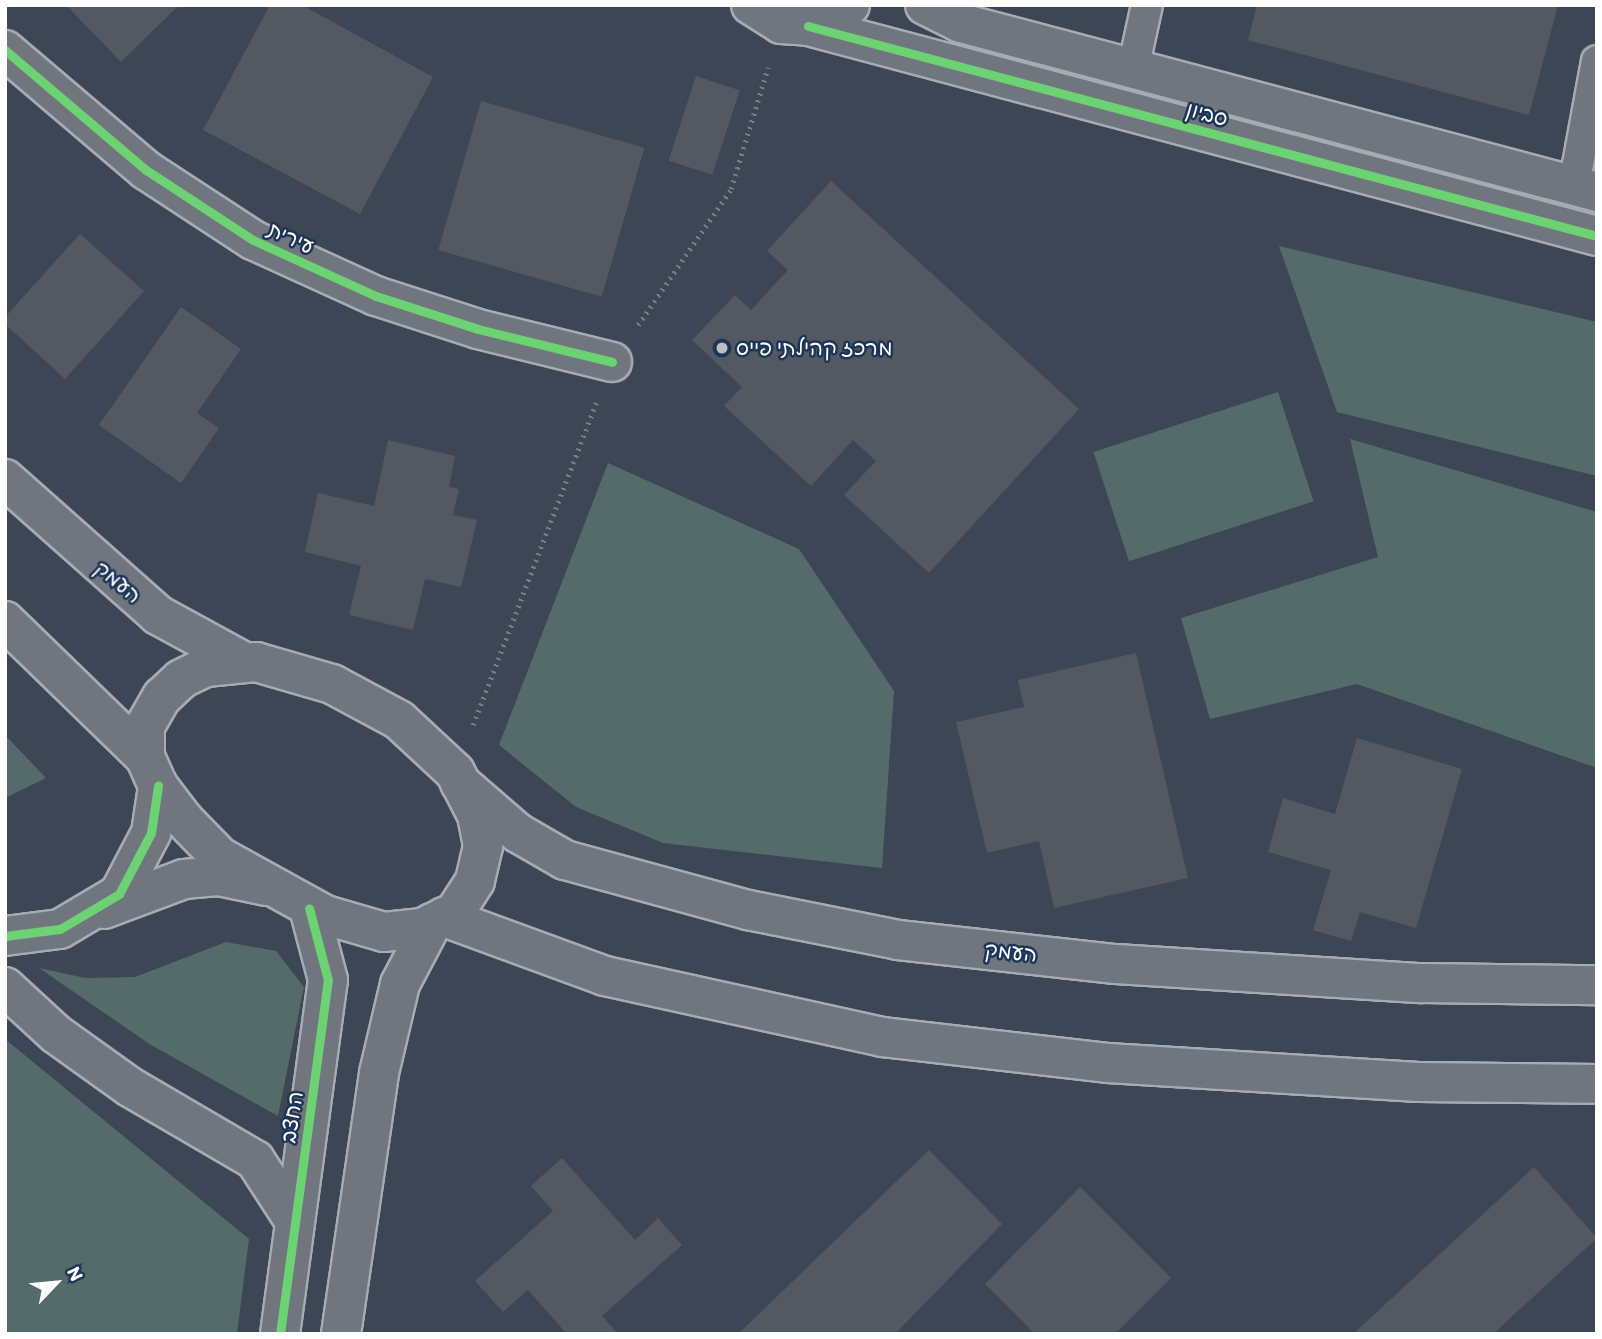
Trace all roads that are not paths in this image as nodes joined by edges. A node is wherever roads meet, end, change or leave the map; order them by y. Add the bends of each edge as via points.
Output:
1 (751, 5) edge
2 (850, 5) edge
3 (925, 5) edge
4 (1147, 5) edge
5 (808, 26) junction
6 (5, 50) edge
7 (1597, 61) edge
8 (1133, 69) junction
9 (1585, 189) edge
10 (1597, 236) edge
11 (612, 362) dead end
12 (5, 480) edge
13 (5, 621) edge
14 (246, 663) junction
15 (151, 772) junction
16 (460, 783) junction
17 (266, 886) junction
18 (309, 908) junction
19 (92, 913) junction
20 (438, 920) junction
21 (5, 936) edge
22 (1597, 985) edge
23 (5, 987) edge
24 (1597, 1084) edge
25 (294, 1220) junction
26 (279, 1334) edge
27 (341, 1334) edge

1 - 5 street, סביון via 781,23
2 - 5 street via 831,20
3 - 8 street, סביון via 961,23
4 - 8 lane
5 - 10 street, סביון
6 - 11 street, עירית via 146,170 253,240 376,296 478,329
7 - 9 lane
8 - 9 street, סביון
12 - 14 street, העמק via 158,615
13 - 15 street
14 - 15 street via 206,667 162,697 145,726
14 - 16 street via 309,676 399,720 436,750
15 - 17 street via 220,857
15 - 19 street via 151,833 119,894
16 - 20 street via 477,814 483,846 475,881 455,912
16 - 22 street, העמק via 517,833 565,860 735,907 898,940 1116,964 1421,983
17 - 18 street
17 - 19 street via 218,876 184,879
18 - 20 street via 384,932
18 - 25 street, החצב via 328,980
19 - 21 street via 60,929
20 - 24 street via 605,976 883,1037 1108,1063 1418,1082
20 - 27 street via 400,984 379,1073
23 - 25 street via 56,1034 130,1087 255,1160
25 - 26 street, החצב

